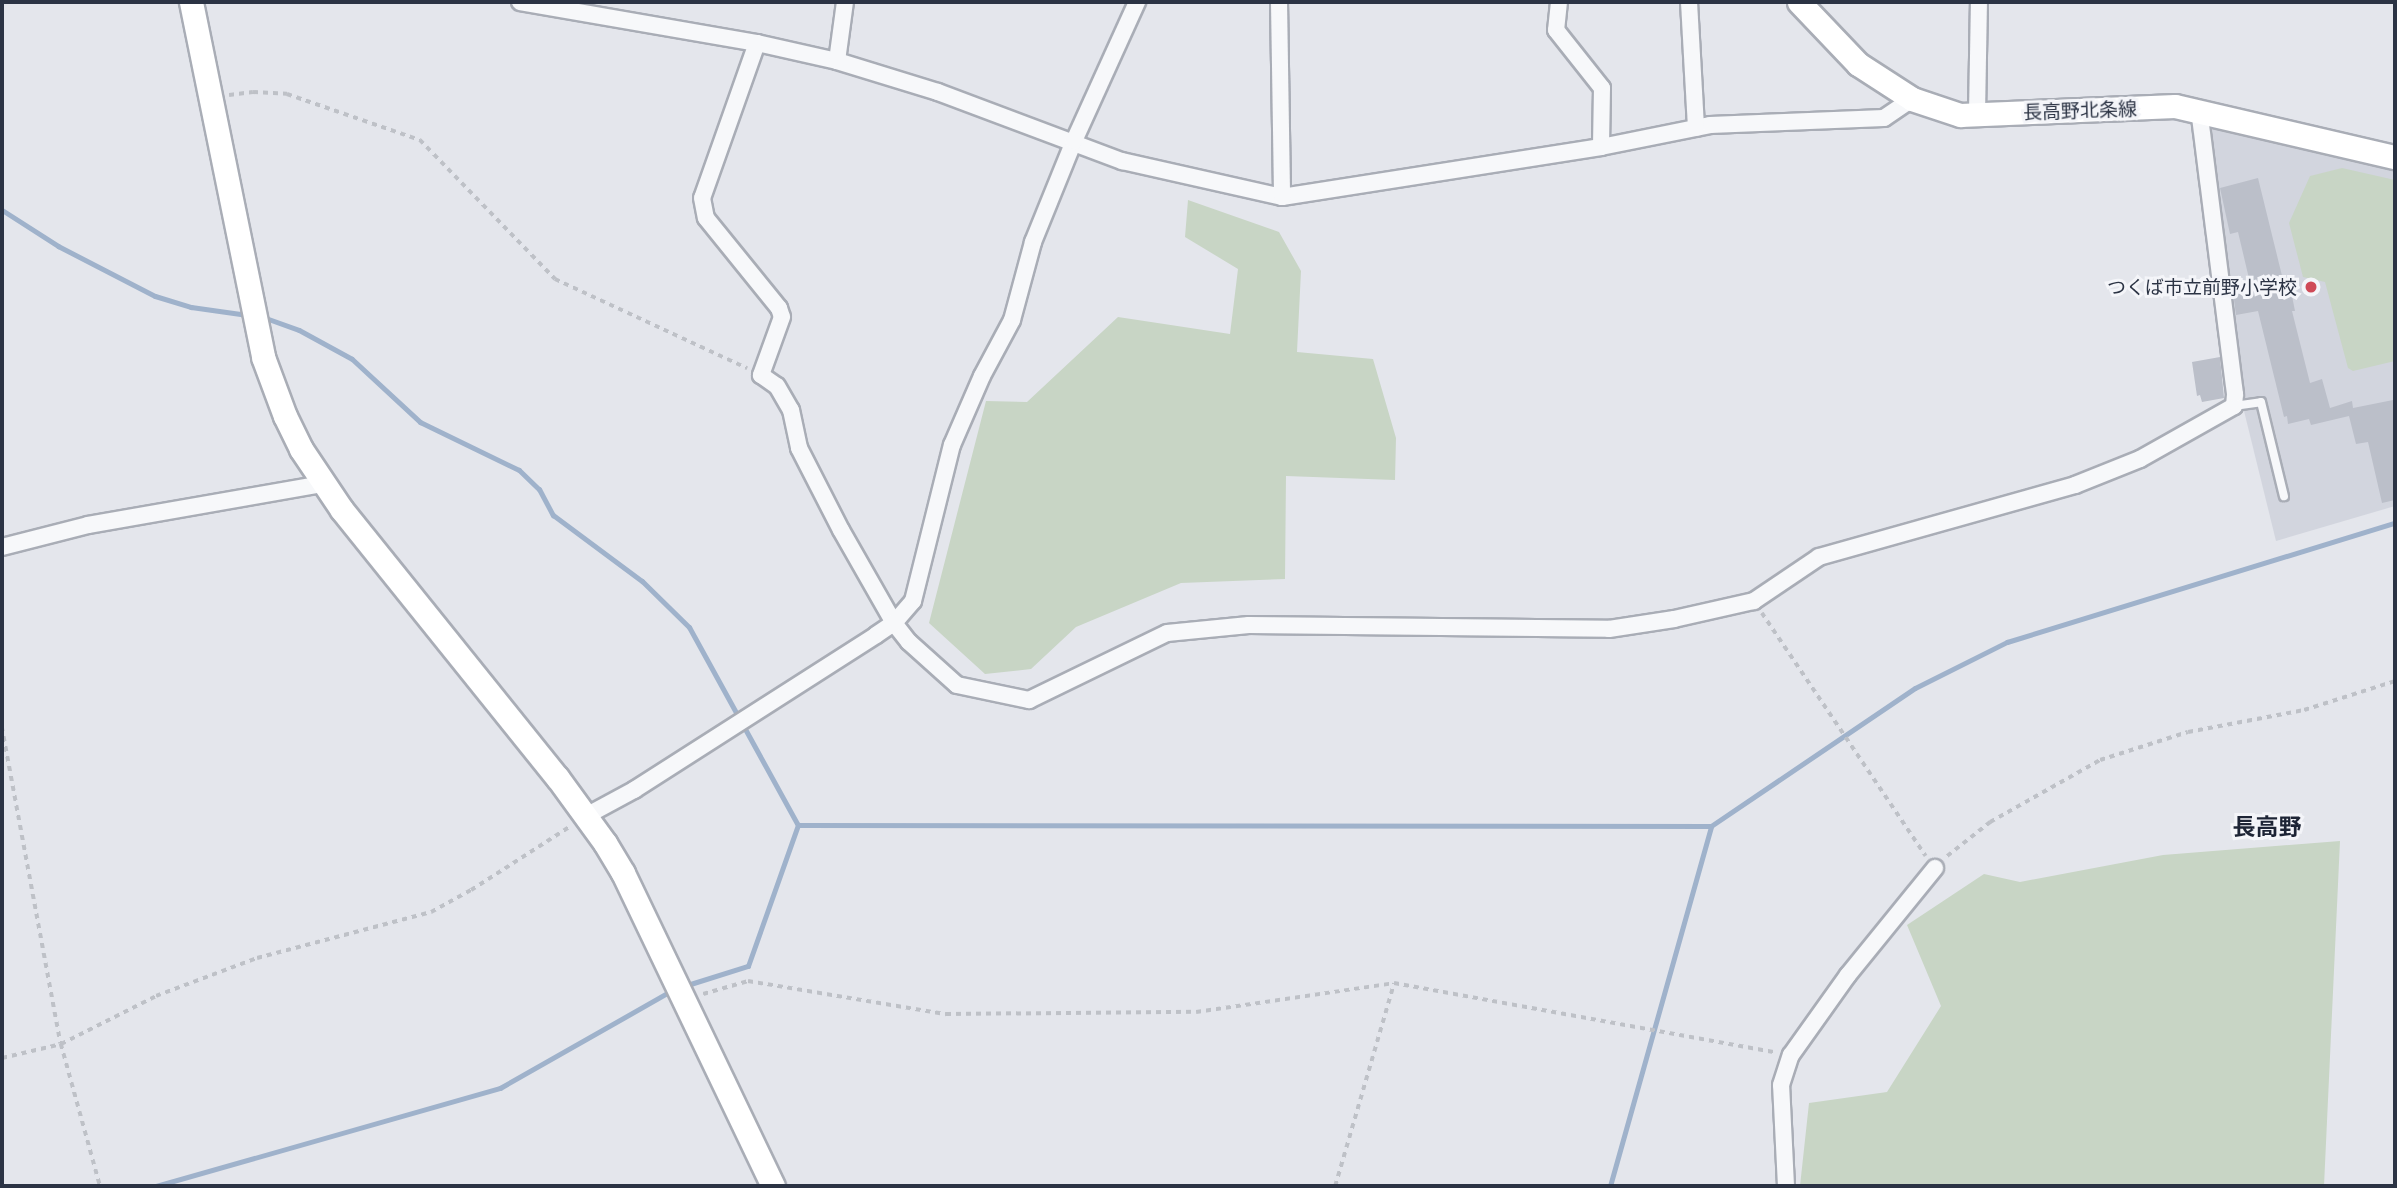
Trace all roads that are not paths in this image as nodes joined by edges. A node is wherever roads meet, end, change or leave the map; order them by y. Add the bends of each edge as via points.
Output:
1 (191, 2) edge
2 (520, 2) edge
3 (845, 2) edge
4 (1137, 2) edge
5 (1279, 2) edge
6 (1559, 2) edge
7 (1689, 2) edge
8 (1799, 2) edge
9 (1979, 2) edge
10 (757, 43) junction
11 (837, 61) junction
12 (1912, 99) junction
13 (2199, 109) junction
14 (1977, 114) junction
15 (1696, 128) junction
16 (1074, 141) junction
17 (1601, 147) junction
18 (2395, 157) edge
19 (1282, 197) junction
20 (2234, 406) junction
21 (324, 484) junction
22 (2284, 496) dead end
23 (2, 547) edge
24 (894, 622) junction
25 (586, 816) junction
26 (1935, 868) road end
27 (773, 1186) edge
28 (1786, 1186) edge

1 - 21 street via 263,357 285,416
2 - 10 street
3 - 11 street
4 - 16 street
5 - 19 street
6 - 17 street via 1556,30 1602,88
7 - 15 street
8 - 12 street, 長高野北条線 via 1858,64
9 - 14 street
10 - 11 street
10 - 24 street via 702,198 706,218 779,308 782,317 761,375 777,386 791,410 799,448
11 - 16 street
12 - 14 street, 長高野北条線 via 1960,115
12 - 15 street via 1884,118
13 - 14 street, 長高野北条線 via 2175,106
13 - 18 street, 長高野北条線
13 - 20 street
15 - 17 street
16 - 19 street via 1122,161
16 - 24 street via 1033,242 1013,320 982,376 953,445 913,601
17 - 19 street
20 - 22 lane via 2261,402
20 - 24 street via 2140,459 2076,485 1819,557 1754,601 1609,629 1249,625 1167,633 1029,699 957,685 909,642
21 - 23 street via 88,525
21 - 25 street
24 - 25 street via 634,790
25 - 27 street via 623,873
26 - 28 street via 1791,1055 1781,1084

